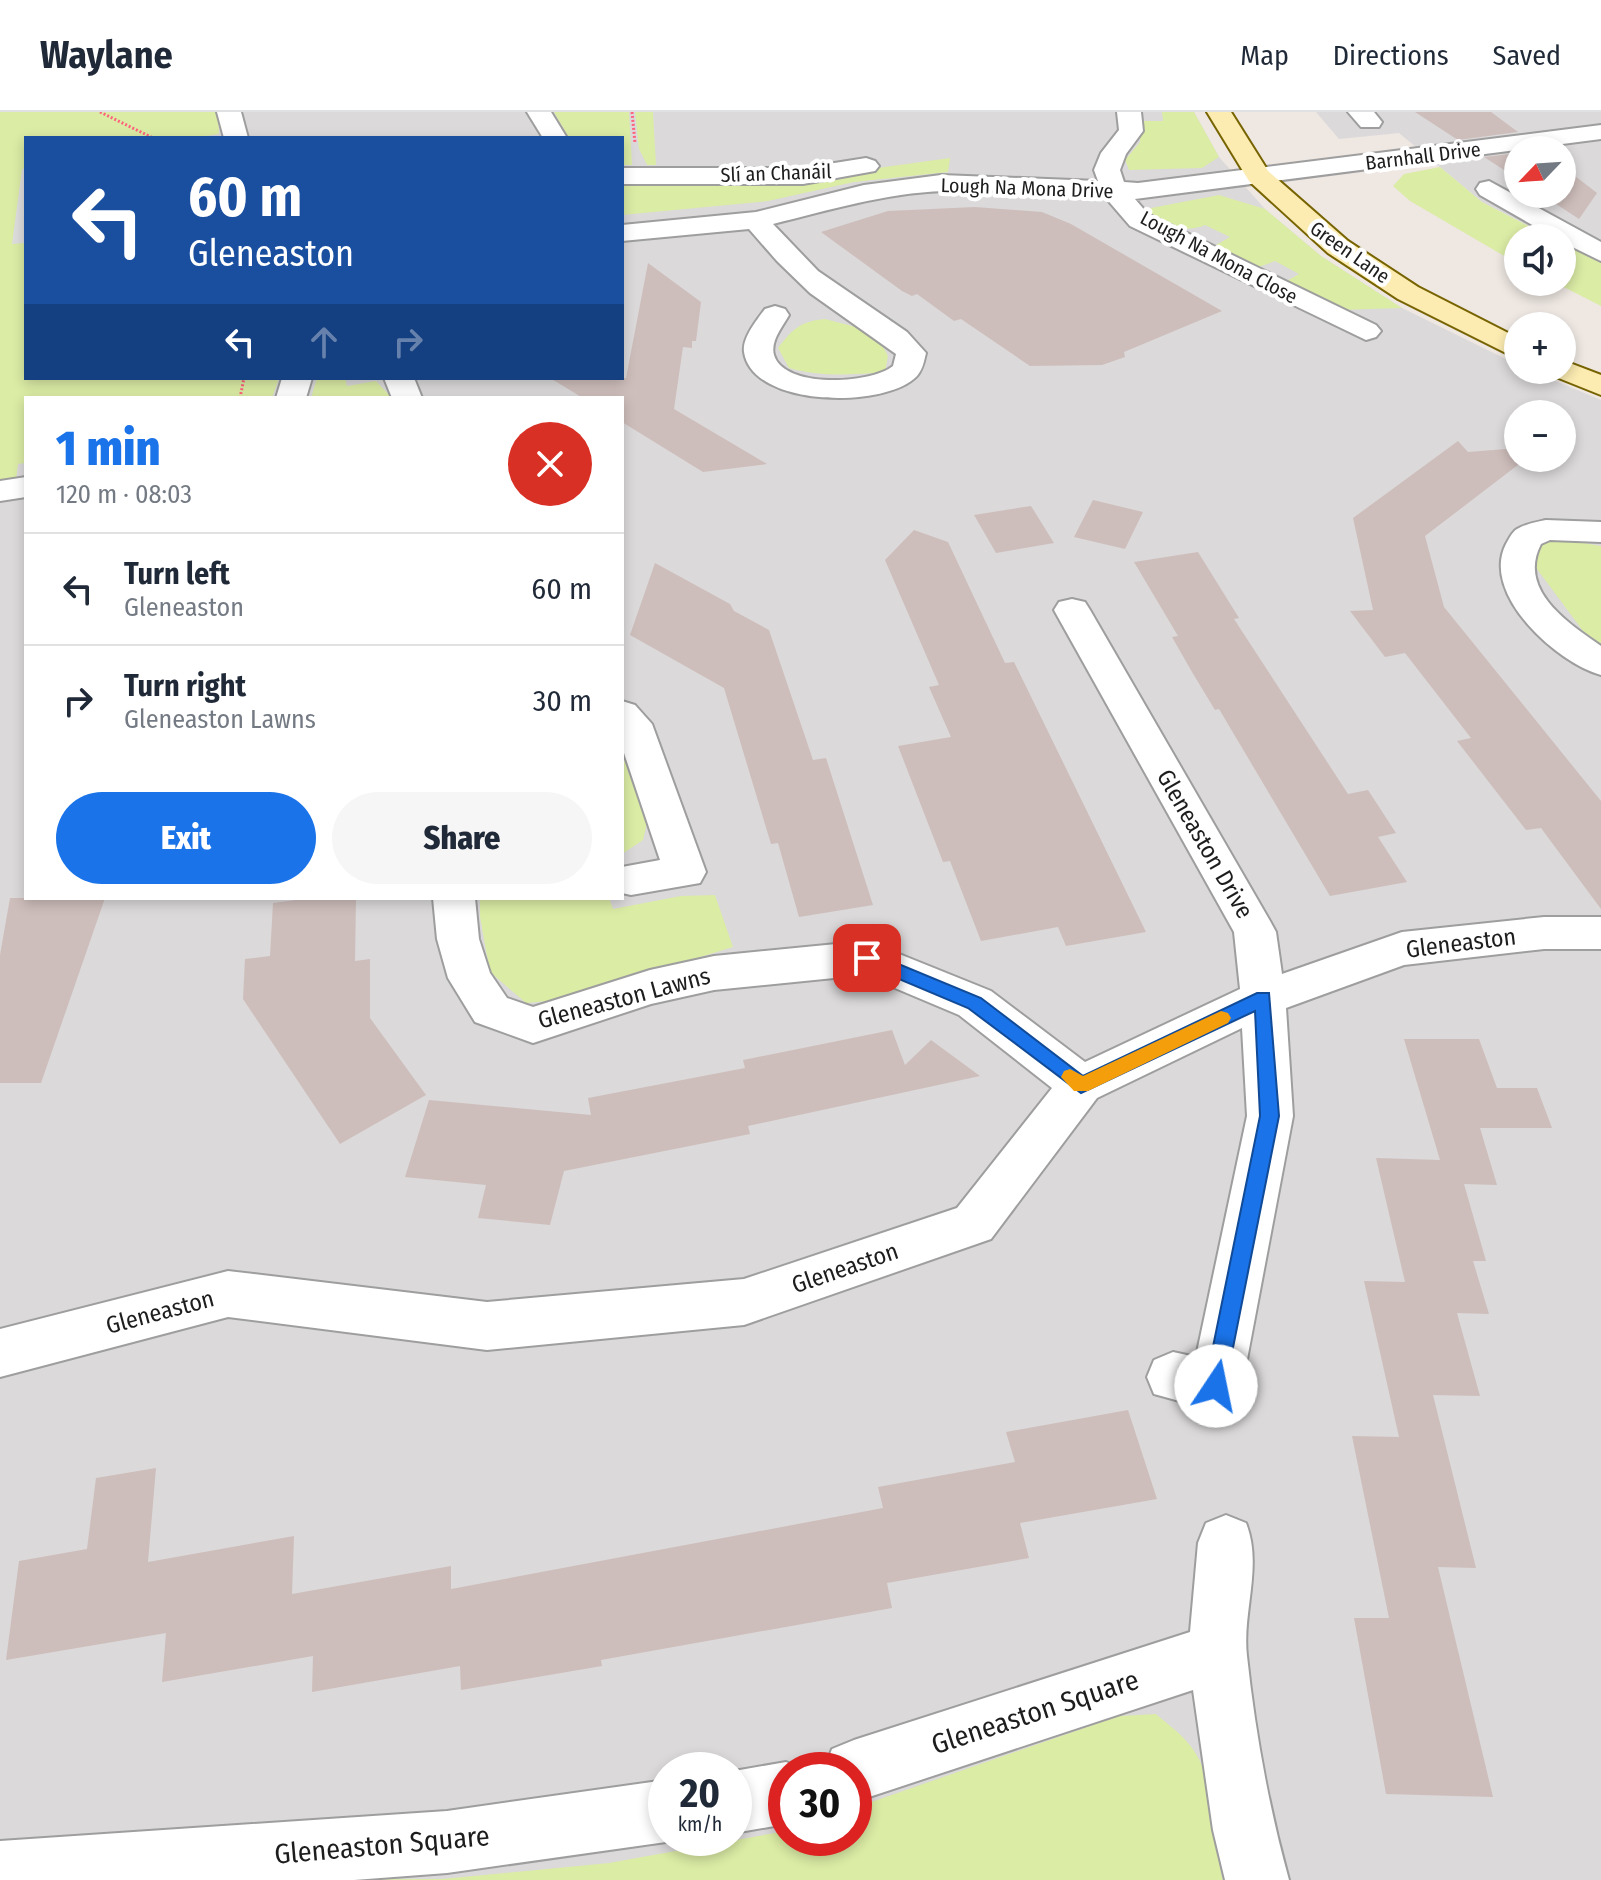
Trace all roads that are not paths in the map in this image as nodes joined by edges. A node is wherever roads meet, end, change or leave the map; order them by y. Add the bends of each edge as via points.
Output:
1 (229, 112) edge
2 (539, 112) edge
3 (1129, 112) edge
4 (1219, 112) edge
5 (1247, 118) edge
6 (1601, 132) edge
7 (235, 136) edge
8 (554, 136) edge
9 (894, 161) dead end
10 (1292, 173) junction
11 (624, 176) edge
12 (1258, 176) junction
13 (1114, 191) junction
14 (1493, 202) dead end
15 (756, 220) junction
16 (624, 233) edge
17 (1601, 253) edge
18 (1408, 293) junction
19 (775, 315) dead end
20 (1504, 320) edge
21 (1366, 331) dead end
22 (1504, 343) edge
23 (1576, 353) edge
24 (1601, 363) edge
25 (1576, 375) edge
26 (1601, 386) edge
27 (24, 487) edge
28 (0, 491) edge
29 (1601, 532) edge
30 (1072, 610) dead end
31 (1601, 663) edge
32 (624, 716) edge
33 (631, 880) dead end
34 (454, 900) edge
35 (1601, 933) edge
36 (1263, 998) junction
37 (1081, 1085) junction
38 (0, 1353) edge
39 (1173, 1377) dead end
40 (1226, 1543) dead end
41 (1217, 1653) junction
42 (872, 1765) edge
43 (648, 1814) edge
44 (0, 1873) edge
45 (1257, 1880) edge

1 - 7 street
2 - 8 street
3 - 13 street via 1131,131 1107,170
4 - 12 street, Green Lane
5 - 10 street, Green Lane
5 - 12 street via 1238,121 1263,163
6 - 10 street, Barnhall Drive
9 - 11 street, Slí an Chanáil via 803,176
10 - 12 street, Lough Na Mona Drive
10 - 18 street via 1290,193
10 - 20 street, Green Lane via 1324,208 1414,272
12 - 13 street, Lough Na Mona Drive
12 - 18 street, Green Lane via 1338,247
13 - 15 street, Lough Na Mona Drive via 941,183 864,193
13 - 21 street, Lough Na Mona Close via 1139,220
14 - 17 street
15 - 16 street, Lough Na Mona Drive
15 - 19 street via 780,252 817,285 899,337 911,353 907,369 888,383 848,388 787,382 759,356 759,342
18 - 22 street, Green Lane
23 - 24 street
25 - 26 street
27 - 28 street
29 - 31 street via 1546,530 1527,537 1517,559 1519,582 1534,608
30 - 36 street, Gleneaston Drive via 1255,932
32 - 33 street via 633,724 685,872
34 - 37 street, Gleneaston Lawns via 458,939 470,978 491,1010 533,1025 650,987 714,973 867,958 975,1003
35 - 36 street, Gleneaston via 1544,933 1402,949
36 - 37 street, Gleneaston
36 - 39 street, Gleneaston Drive via 1270,1116 1216,1386
37 - 38 street, Gleneaston via 974,1224 744,1302 487,1326 228,1294
40 - 41 street
41 - 42 street, Gleneaston Square
41 - 45 street via 1244,1830
43 - 44 street, Gleneaston Square via 447,1842

